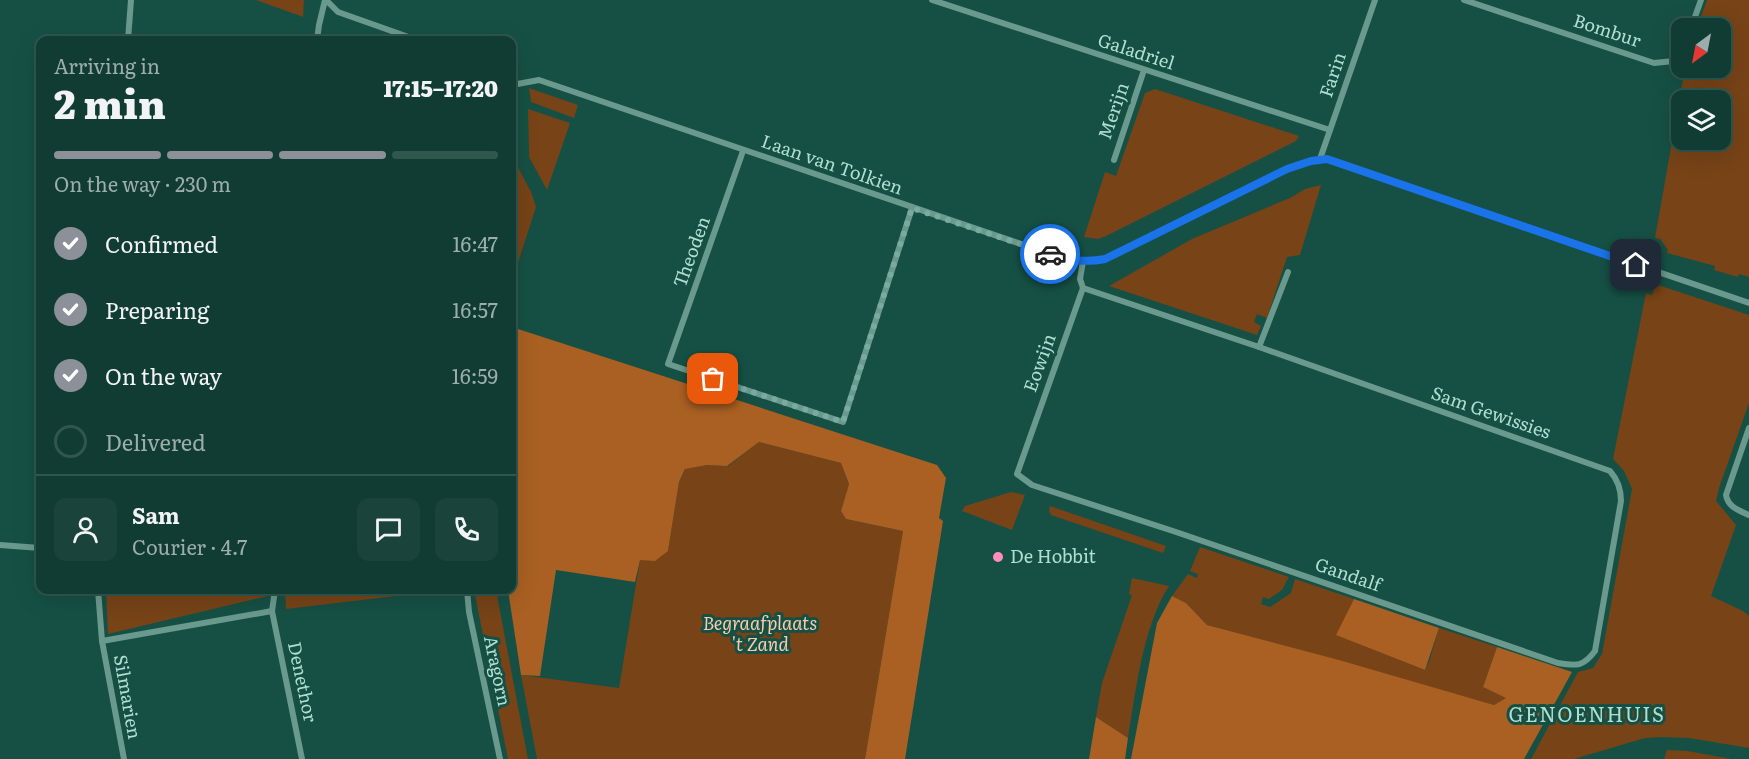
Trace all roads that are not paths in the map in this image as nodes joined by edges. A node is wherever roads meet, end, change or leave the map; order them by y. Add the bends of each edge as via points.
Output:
1 (131, 0) edge
2 (326, 0) edge
3 (932, 0) edge
4 (1375, 0) edge
5 (1464, 0) edge
6 (1701, 0) edge
7 (1695, 18) edge
8 (128, 36) edge
9 (318, 36) edge
10 (406, 36) edge
11 (1671, 61) edge
12 (1144, 70) junction
13 (516, 84) edge
14 (1330, 130) junction
15 (743, 151) junction
16 (1320, 159) junction
17 (1114, 160) dead end
18 (912, 208) junction
19 (1083, 261) junction
20 (1288, 272) dead end
21 (1083, 288) junction
22 (1749, 303) edge
23 (1259, 347) junction
24 (1749, 428) edge
25 (1017, 474) joint
26 (1749, 515) edge
27 (0, 545) edge
28 (36, 548) edge
29 (1608, 575) joint
30 (98, 594) edge
31 (274, 594) edge
32 (467, 594) edge
33 (272, 611) junction
34 (102, 641) junction
35 (124, 759) edge
36 (302, 759) edge
37 (500, 759) edge

1 - 8 street
2 - 9 street
2 - 10 street via 338,12
3 - 12 street, Galadriel
4 - 14 street, Farin
5 - 11 street, Bombur via 1654,63
6 - 7 street
12 - 14 street, Galadriel
12 - 17 street, Merijn
13 - 15 street, Laan van Tolkien via 539,80
14 - 16 street, Farin
15 - 18 street, Laan van Tolkien
15 - 18 street, Theoden via 668,364 843,422
16 - 19 street, Laan van Tolkien via 1287,169 1105,259
16 - 22 street
18 - 19 street, Laan van Tolkien via 1071,261
19 - 21 street, Eowijn
20 - 23 street
21 - 23 street, Sam Gewissies
21 - 25 street, Eowijn
23 - 29 street, Sam Gewissies via 1610,471 1617,479 1621,501
24 - 26 street via 1726,495 1731,507
25 - 29 street, Gandalf via 1032,484 1558,663 1576,666 1587,661 1594,651
27 - 28 street
30 - 34 street, Silmarien
31 - 33 street, Denethor
32 - 37 street, Aragorn
33 - 34 street
33 - 36 street, Denethor
34 - 35 street, Silmarien

